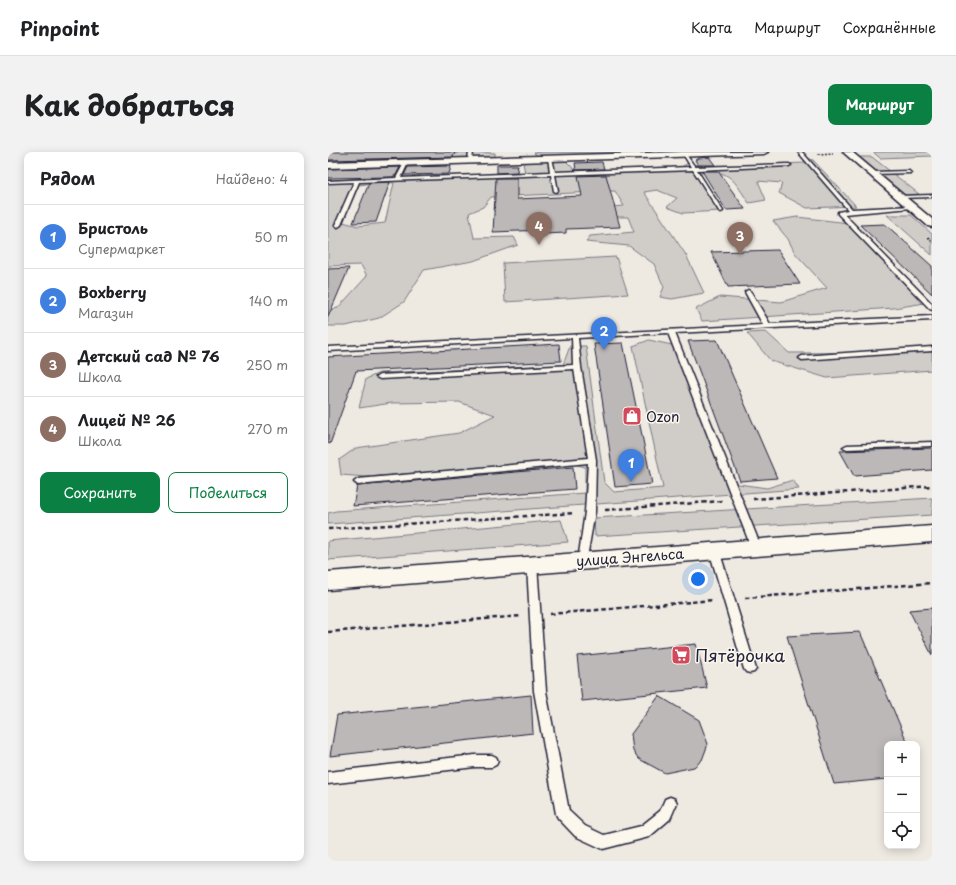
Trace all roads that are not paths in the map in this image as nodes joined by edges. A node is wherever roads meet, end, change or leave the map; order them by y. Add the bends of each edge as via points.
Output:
1 (764, 152) edge
2 (800, 152) edge
3 (847, 152) edge
4 (632, 154) edge
5 (685, 154) junction
6 (470, 156) edge
7 (550, 158) junction
8 (406, 163) junction
9 (328, 165) edge
10 (788, 165) dead end
11 (694, 169) junction
12 (909, 172) dead end
13 (872, 173) junction
14 (553, 174) junction
15 (398, 179) junction
16 (357, 181) junction
17 (328, 182) edge
18 (556, 191) dead end
19 (932, 196) edge
20 (900, 197) junction
21 (911, 207) junction
22 (721, 211) dead end
23 (851, 211) junction
24 (932, 224) edge
25 (338, 225) dead end
26 (748, 292) dead end
27 (932, 308) edge
28 (932, 318) edge
29 (768, 327) junction
30 (671, 332) junction
31 (575, 336) junction
32 (328, 349) edge
33 (932, 349) edge
34 (802, 358) dead end
35 (577, 367) junction
36 (380, 377) dead end
37 (932, 444) edge
38 (847, 447) dead end
39 (592, 460) junction
40 (358, 482) dead end
41 (932, 534) edge
42 (756, 547) junction
43 (714, 550) junction
44 (583, 561) junction
45 (532, 565) junction
46 (328, 581) edge
47 (750, 669) dead end
48 (492, 761) dead end
49 (328, 778) edge
50 (670, 803) dead end

1 - 5 street
2 - 23 lane
3 - 13 street
4 - 5 street
4 - 7 street
5 - 11 lane
6 - 7 street
6 - 8 street
7 - 14 lane
8 - 9 street
8 - 15 lane
10 - 11 lane
11 - 14 lane
11 - 22 lane
12 - 13 lane
13 - 20 street
14 - 15 lane
14 - 18 lane
15 - 16 lane
16 - 17 lane
16 - 25 lane
19 - 20 lane
20 - 21 street
21 - 23 lane
21 - 24 street
23 - 27 lane via 840,213
26 - 29 lane
28 - 29 lane
29 - 30 lane
30 - 31 lane
30 - 42 lane
31 - 32 lane
31 - 35 lane
33 - 34 lane
35 - 36 lane
35 - 39 lane
37 - 38 lane
39 - 40 lane
39 - 44 lane via 590,512
41 - 42 main road, улица Энгельса
42 - 43 main road, улица Энгельса
43 - 44 main road, улица Энгельса
43 - 47 lane
44 - 45 main road, улица Энгельса
45 - 46 main road, улица Энгельса
45 - 50 lane via 540,691 563,814 580,831 603,842 644,832 665,815
48 - 49 lane

